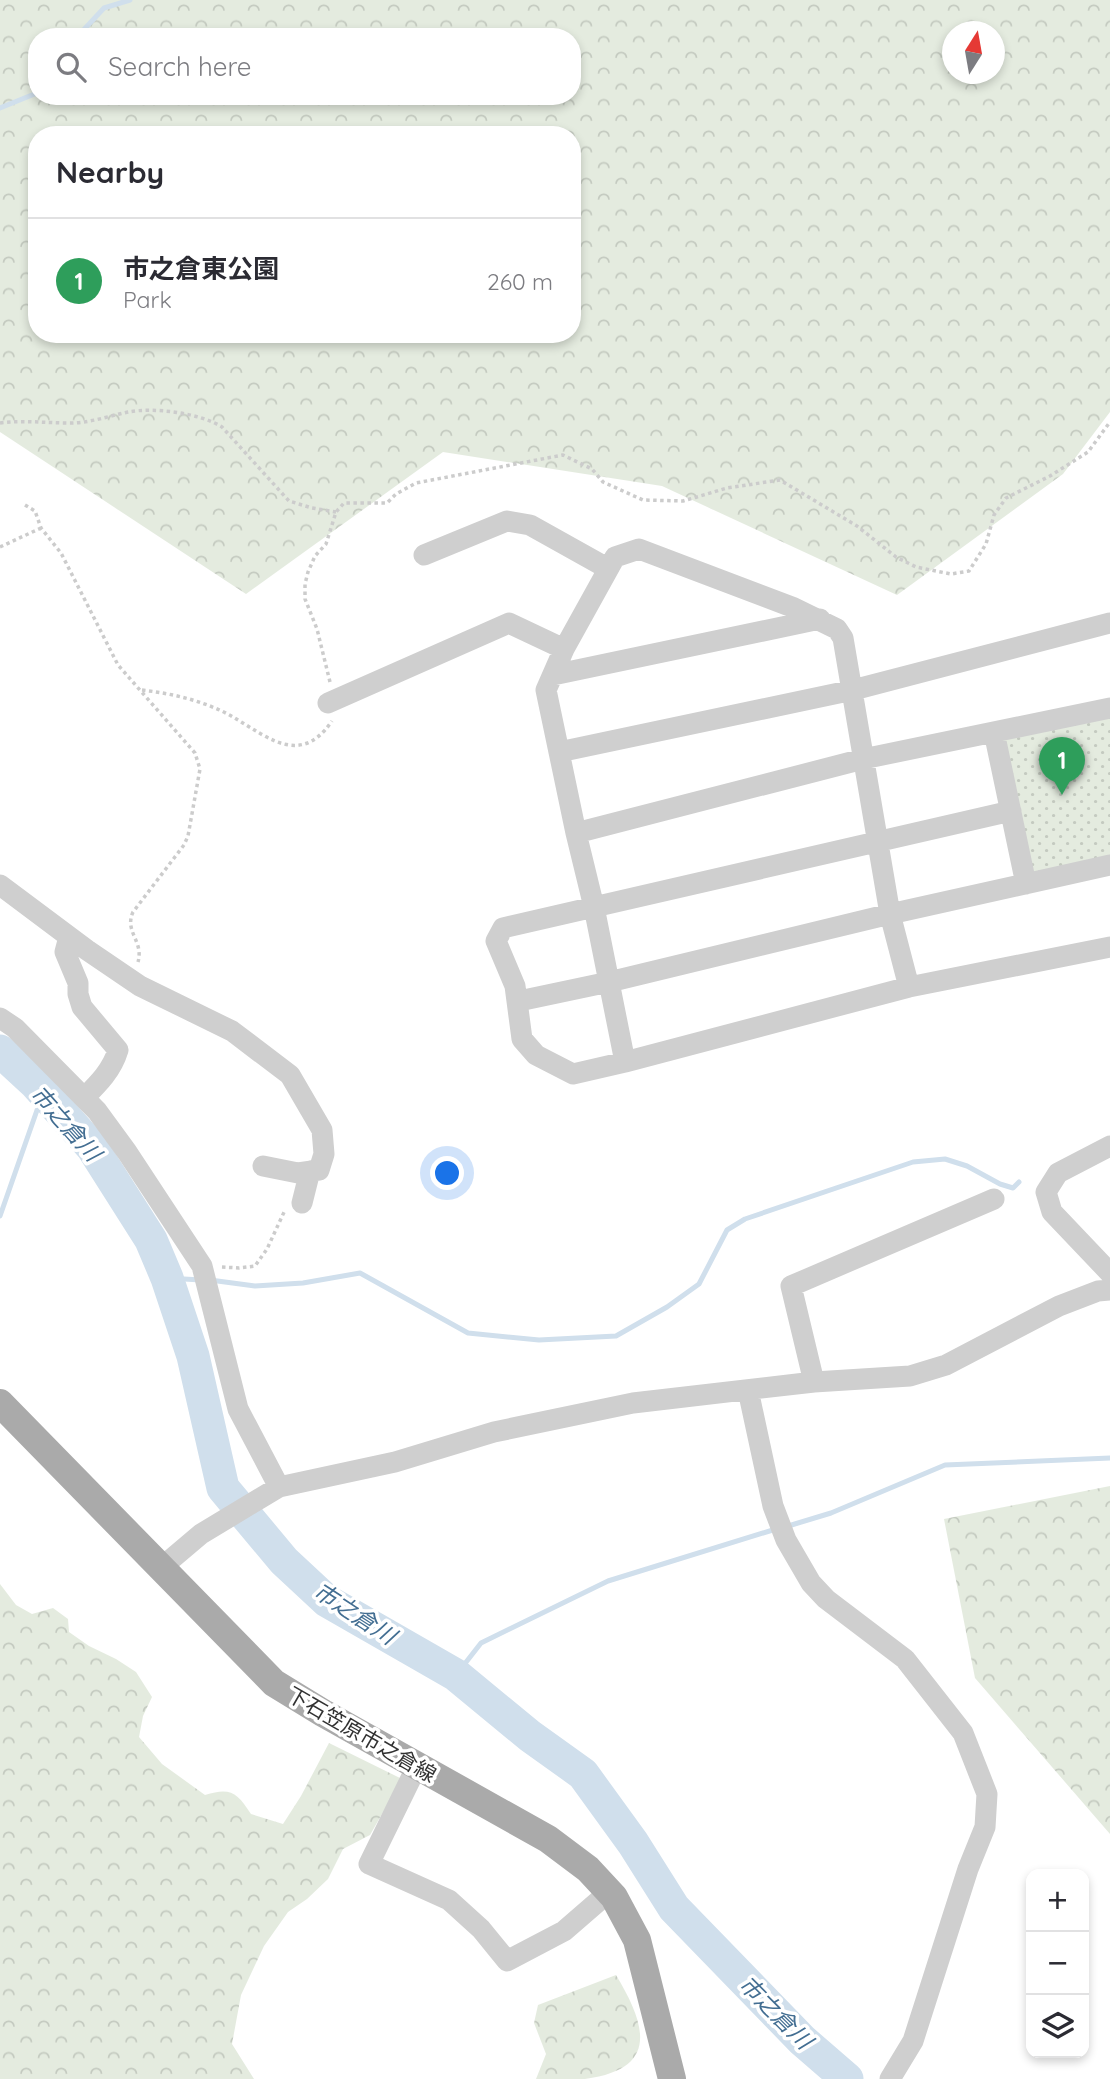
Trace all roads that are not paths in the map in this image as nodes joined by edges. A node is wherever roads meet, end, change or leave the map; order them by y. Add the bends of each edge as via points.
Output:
1 (425, 555) dead end
2 (607, 568) junction
3 (820, 619) junction
4 (1110, 623) edge
5 (564, 649) junction
6 (552, 675) junction
7 (853, 690) junction
8 (331, 702) road end
9 (1110, 708) edge
10 (994, 732) junction
11 (559, 752) junction
12 (863, 759) junction
13 (1011, 811) junction
14 (576, 833) junction
15 (878, 842) junction
16 (1110, 865) edge
17 (1026, 884) junction
18 (0, 885) edge
19 (594, 907) junction
20 (890, 914) junction
21 (69, 936) junction
22 (1110, 947) edge
23 (610, 982) junction
24 (909, 987) junction
25 (519, 1001) junction
26 (0, 1018) edge
27 (625, 1062) junction
28 (85, 1098) junction
29 (1110, 1146) edge
30 (263, 1166) dead end
31 (304, 1172) junction
32 (994, 1199) dead end
33 (302, 1203) dead end
34 (1110, 1273) edge
35 (1110, 1290) edge
36 (814, 1382) junction
37 (748, 1390) junction
38 (0, 1403) edge
39 (279, 1487) junction
40 (162, 1567) junction
41 (417, 1766) junction
42 (609, 1892) junction
43 (891, 2078) edge
44 (672, 2079) edge

1 - 2 street via 507,521 530,526
2 - 3 street via 615,557 639,549
2 - 5 street
3 - 6 street
3 - 7 street via 843,638
4 - 7 street
5 - 6 street
5 - 8 street via 509,623
6 - 11 street via 546,690
7 - 11 street
7 - 12 street
9 - 10 street
10 - 12 street
10 - 13 street
11 - 14 street
12 - 14 street
12 - 15 street
13 - 15 street
13 - 17 street
14 - 19 street
15 - 19 street
15 - 20 street
16 - 17 street
17 - 20 street
18 - 21 street
19 - 23 street
19 - 25 street via 503,928 496,941
20 - 23 street
20 - 24 street
21 - 28 street via 65,952 82,1007 118,1050 114,1064
21 - 31 street via 140,986 232,1031 290,1075 322,1130 324,1154 319,1170
22 - 24 street
23 - 25 street
23 - 27 street
24 - 27 street
25 - 27 street via 522,1039 537,1055 573,1074
26 - 28 street
28 - 39 street via 127,1152 202,1266 237,1409
29 - 34 street via 1058,1172 1046,1192 1052,1212
30 - 31 street
31 - 33 street
32 - 36 street via 791,1286
35 - 36 street via 1059,1306 946,1365 911,1376
36 - 37 street
37 - 39 street via 633,1404 494,1432 395,1462
37 - 43 street via 773,1506 811,1583 905,1660 963,1733 988,1794 985,1827 913,2041
38 - 40 main road, 下石笠原市之倉線
39 - 40 street via 201,1534
40 - 41 main road, 下石笠原市之倉線 via 274,1683
41 - 42 main road, 下石笠原市之倉線 via 548,1839 588,1869
41 - 42 street via 369,1864 449,1900 481,1928 507,1961 564,1931
42 - 44 main road, 下石笠原市之倉線 via 637,1940

